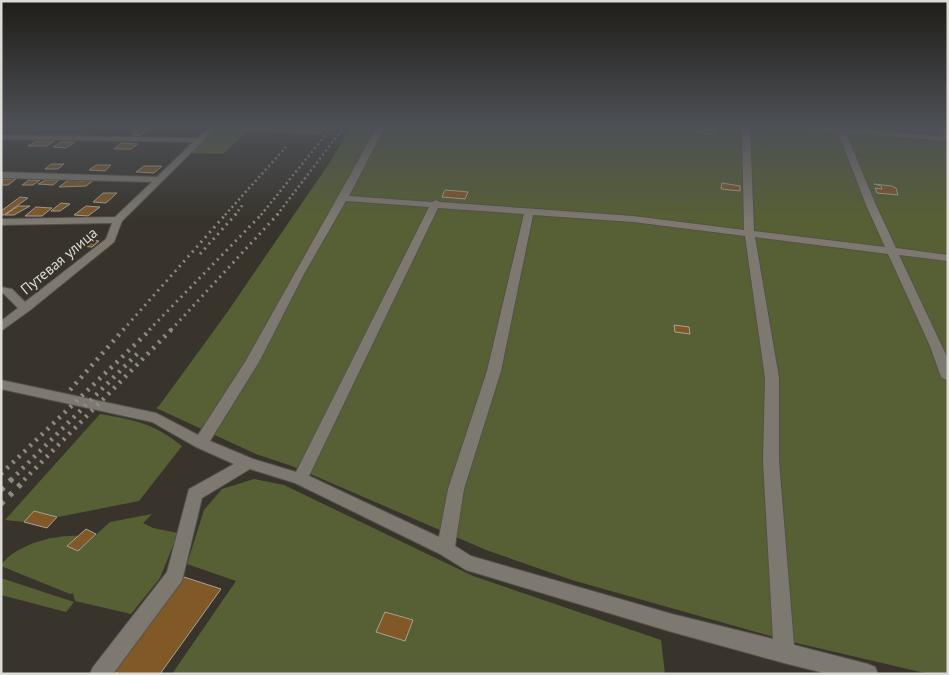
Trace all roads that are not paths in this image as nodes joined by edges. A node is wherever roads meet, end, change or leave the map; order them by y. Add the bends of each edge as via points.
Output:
1 (180, 158) edge
2 (365, 158) edge
3 (747, 158) edge
4 (853, 158) edge
5 (1, 175) edge
6 (158, 180) junction
7 (344, 198) junction
8 (436, 204) junction
9 (529, 211) junction
10 (118, 220) junction
11 (1, 222) edge
12 (749, 232) junction
13 (892, 251) junction
14 (948, 258) edge
15 (1, 290) edge
16 (25, 310) junction
17 (1, 327) edge
18 (948, 377) edge
19 (1, 384) edge
20 (201, 443) junction
21 (248, 463) junction
22 (300, 478) junction
23 (446, 549) junction
24 (784, 653) junction
25 (100, 674) edge
26 (868, 674) edge

1 - 6 street, Путевая улица
2 - 7 street
3 - 12 street
4 - 13 street
5 - 6 street
6 - 10 street, Путевая улица
7 - 8 street
7 - 20 street via 298,274 252,362
8 - 9 street
8 - 22 street
9 - 12 street
9 - 23 street via 494,371 456,489
10 - 11 street
10 - 16 street, Путевая улица via 110,240
12 - 13 street
12 - 24 street via 772,378 771,461
13 - 14 street
13 - 18 street
15 - 16 street via 8,291
16 - 17 street, Путевая улица
19 - 20 street via 156,418
20 - 21 street
21 - 22 street
21 - 25 street via 196,494 175,574
22 - 23 street
23 - 24 street via 466,562
24 - 26 street

